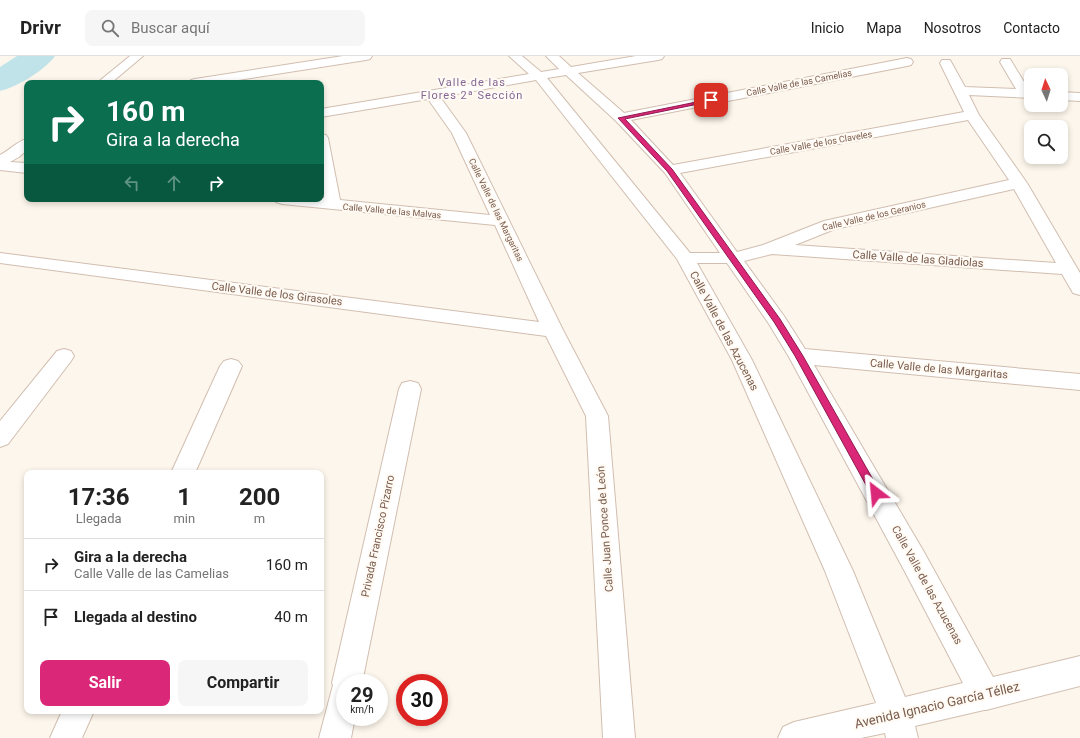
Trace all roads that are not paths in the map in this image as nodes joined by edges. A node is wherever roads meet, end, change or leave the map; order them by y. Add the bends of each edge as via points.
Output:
1 (137, 56) edge
2 (366, 56) edge
3 (515, 56) edge
4 (552, 56) edge
5 (658, 56) edge
6 (902, 59) edge
7 (1006, 62) dead end
8 (946, 63) dead end
9 (567, 71) junction
10 (538, 75) junction
11 (107, 80) edge
12 (214, 80) edge
13 (958, 86) junction
14 (1024, 90) edge
15 (432, 95) junction
16 (1068, 96) edge
17 (1080, 97) edge
18 (324, 113) edge
19 (972, 115) junction
20 (621, 118) junction
21 (20, 153) edge
22 (324, 155) edge
23 (0, 161) edge
24 (0, 165) edge
25 (24, 168) edge
26 (670, 170) junction
27 (1019, 183) junction
28 (308, 202) edge
29 (333, 205) junction
30 (502, 221) junction
31 (769, 249) junction
32 (0, 258) edge
33 (684, 258) junction
34 (733, 258) junction
35 (1067, 269) junction
36 (1080, 289) edge
37 (553, 330) junction
38 (64, 356) dead end
39 (799, 356) junction
40 (231, 366) dead end
41 (1080, 382) edge
42 (410, 389) dead end
43 (0, 438) edge
44 (184, 470) edge
45 (1080, 671) edge
46 (349, 674) edge
47 (986, 695) junction
48 (77, 714) edge
49 (338, 726) edge
50 (899, 726) edge
51 (66, 738) edge
52 (336, 738) edge
53 (619, 738) edge
54 (794, 738) edge

1 - 11 street
2 - 12 street
3 - 10 street, Calle Valle de las Azucenas
4 - 9 street, Calle Valle de las Azucenas
5 - 9 street
6 - 20 street, Calle Valle de las Camelias
7 - 14 street
8 - 13 street
9 - 10 street
9 - 20 street, Calle Valle de las Azucenas
10 - 15 street
10 - 33 street, Calle Valle de las Azucenas via 622,177
13 - 14 street
13 - 19 street
15 - 18 street
15 - 30 street, Calle Valle de las Margaritas via 459,133
16 - 17 street
19 - 26 street, Calle Valle de los Claveles
19 - 27 street
20 - 26 street, Calle Valle de las Azucenas
21 - 23 street
22 - 29 street
24 - 25 street
26 - 34 street, Calle Valle de las Azucenas
27 - 31 street, Calle Valle de los Geranios via 830,225
27 - 35 street
28 - 29 street, Calle Valle de las Malvas
29 - 30 street, Calle Valle de las Malvas
30 - 37 street, Calle Valle de las Margaritas
31 - 34 street, Calle Valle de los Geranios
31 - 35 street, Calle Valle de las Gladiolas
32 - 37 street, Calle Valle de los Girasoles
33 - 34 street, Calle Valle de los Geranios
33 - 50 street, Calle Valle de las Azucenas via 742,360 840,571
34 - 39 street, Calle Valle de las Azucenas
35 - 36 street
37 - 53 street, Calle Juan Ponce de León via 597,416
38 - 43 street
39 - 41 street, Calle Valle de las Margaritas
39 - 47 street, Calle Valle de las Azucenas
40 - 44 street
42 - 46 street, Privada Francisco Pizarro
45 - 47 street, Avenida Ignacio García Téllez
47 - 50 street, Avenida Ignacio García Téllez
48 - 51 street
49 - 52 street
50 - 54 street, Avenida Ignacio García Téllez

